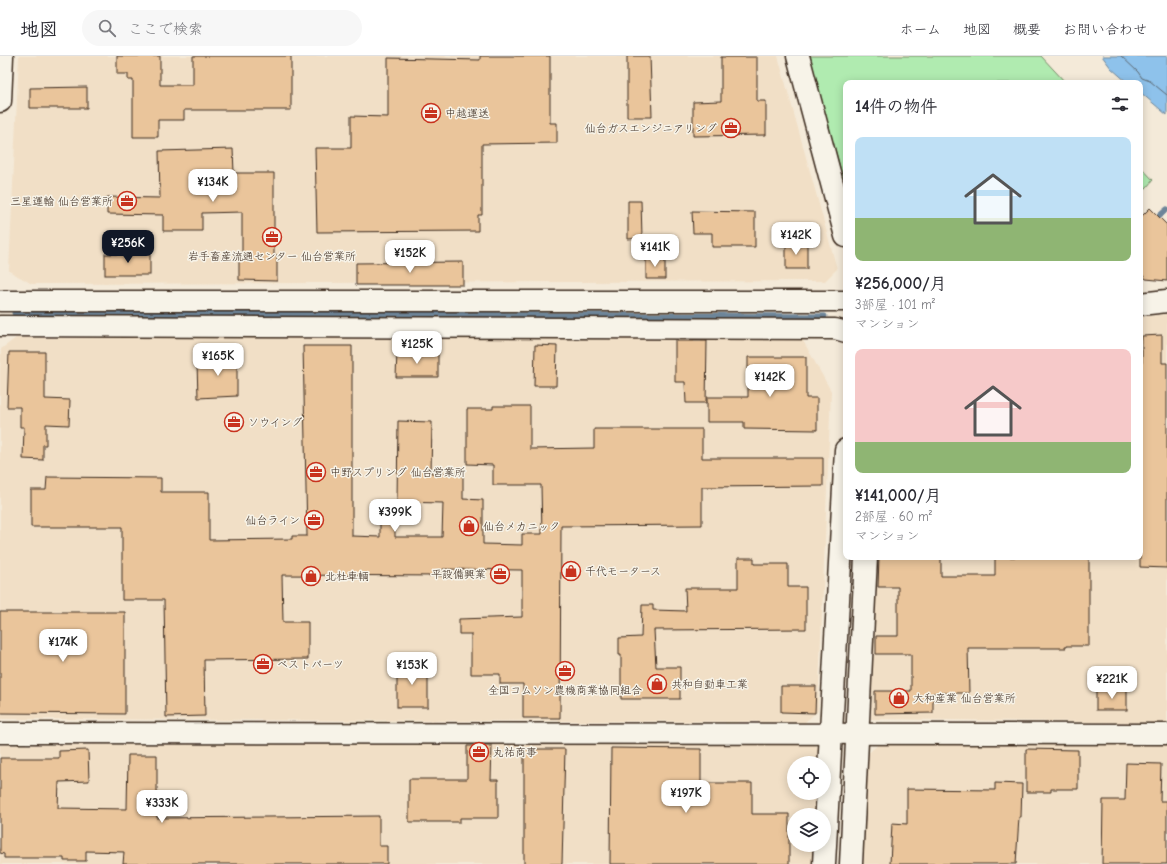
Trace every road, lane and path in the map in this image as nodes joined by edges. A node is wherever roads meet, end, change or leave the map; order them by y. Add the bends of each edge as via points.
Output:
1 (2, 56) edge
2 (798, 56) edge
3 (0, 101) edge
4 (843, 225) edge
5 (0, 301) edge
6 (843, 301) edge
7 (1167, 301) edge
8 (1143, 304) edge
9 (0, 326) edge
10 (843, 331) edge
11 (843, 503) edge
12 (866, 560) edge
13 (0, 733) edge
14 (830, 734) junction
15 (858, 734) junction
16 (1167, 734) edge
17 (824, 864) edge
18 (850, 864) edge

1 - 3 street
2 - 4 street
5 - 6 street
7 - 8 street
9 - 10 street via 835,329
11 - 14 street
12 - 15 street
13 - 14 street
14 - 15 street
14 - 17 street
15 - 16 street
15 - 18 street

